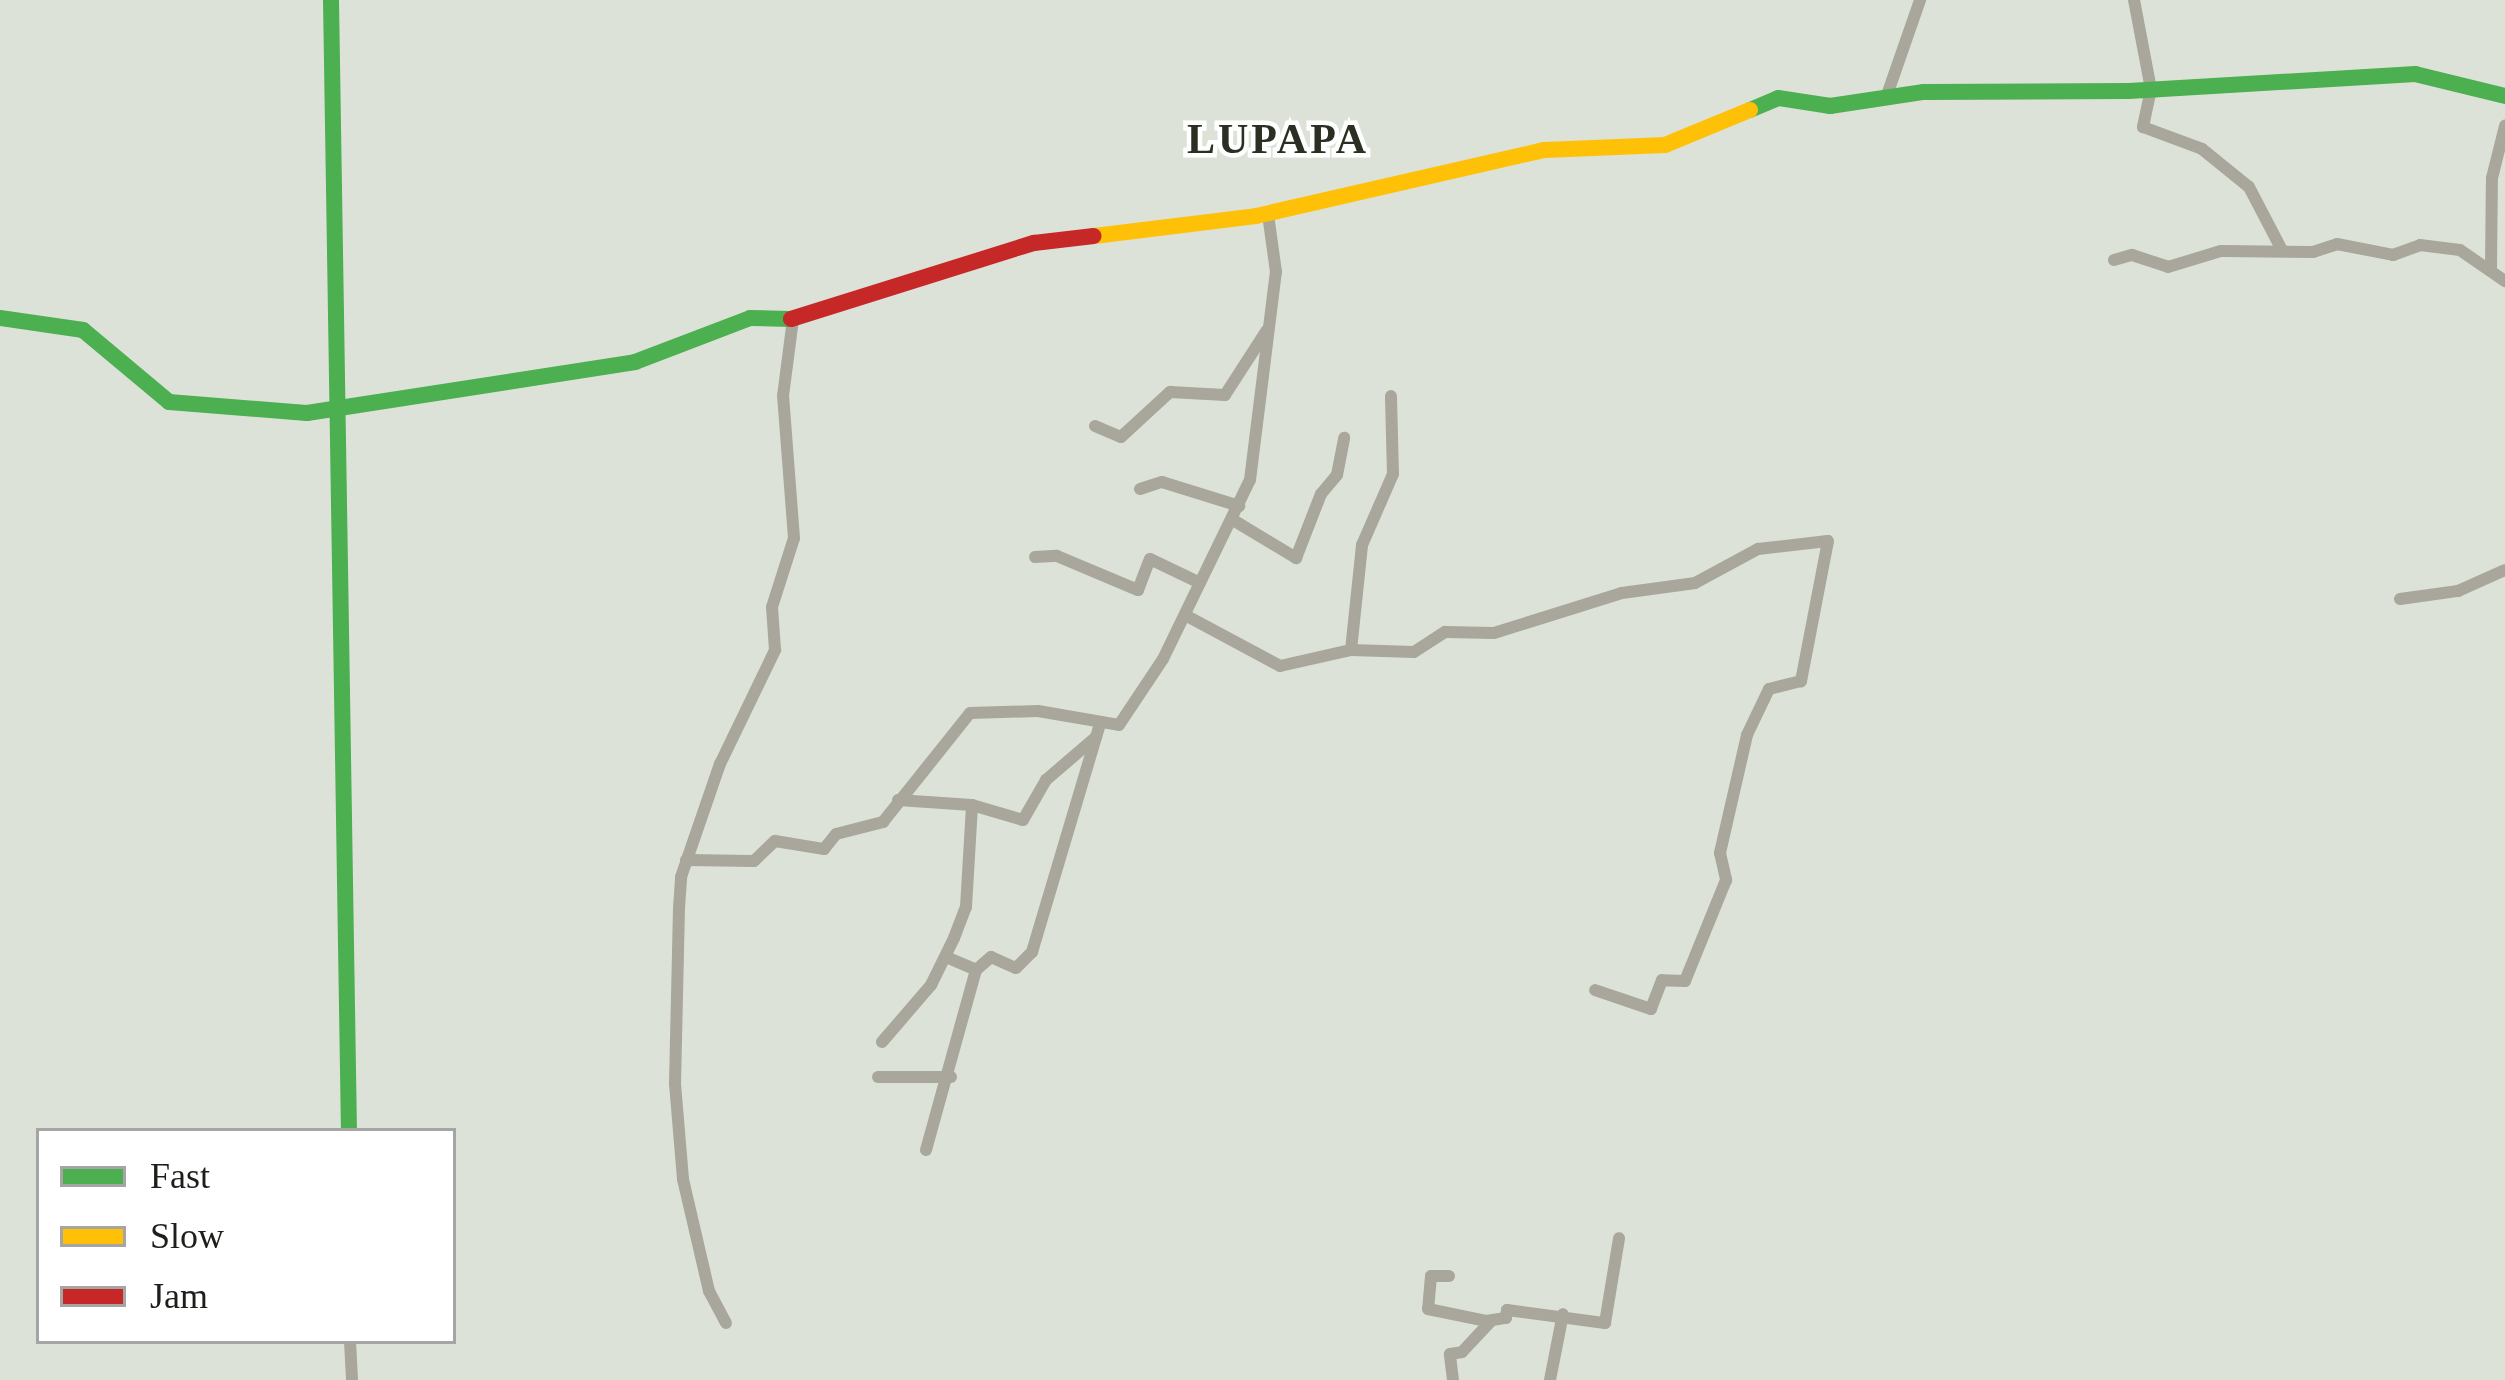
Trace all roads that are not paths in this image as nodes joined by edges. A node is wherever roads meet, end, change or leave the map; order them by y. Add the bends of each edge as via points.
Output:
1 (331, 0) edge
2 (1920, 0) edge
3 (2134, 0) edge
4 (2151, 88) junction
5 (1887, 95) junction
6 (2505, 96) edge
7 (2505, 126) edge
8 (1268, 214) junction
9 (2282, 250) junction
10 (2114, 260) dead end
11 (2492, 267) junction
12 (2505, 280) edge
13 (0, 318) edge
14 (793, 319) junction
15 (1270, 324) junction
16 (1391, 395) dead end
17 (332, 404) junction
18 (1095, 426) dead end
19 (1344, 438) dead end
20 (1141, 489) dead end
21 (1236, 513) junction
22 (1035, 556) dead end
23 (2505, 570) edge
24 (1200, 583) junction
25 (2400, 599) dead end
26 (1185, 615) junction
27 (1351, 650) junction
28 (1098, 732) junction
29 (898, 800) junction
30 (972, 806) junction
31 (686, 860) junction
32 (946, 957) junction
33 (976, 970) junction
34 (1595, 990) dead end
35 (882, 1042) dead end
36 (878, 1077) dead end
37 (951, 1077) junction
38 (349, 1128) edge
39 (926, 1150) dead end
40 (1619, 1238) dead end
41 (1449, 1276) dead end
42 (1563, 1314) junction
43 (1492, 1320) junction
44 (727, 1323) dead end
45 (350, 1344) edge
46 (352, 1380) edge
47 (1453, 1380) edge
48 (1550, 1380) edge

1 - 17 street
2 - 5 street
3 - 4 street
4 - 5 street
4 - 6 street via 2415,74
4 - 9 street via 2143,127 2202,149 2249,187
5 - 8 street via 1830,106 1767,100 1665,145 1546,150
7 - 11 street via 2492,178
8 - 14 street via 1034,243
8 - 15 street via 1276,272
9 - 10 street via 2210,252 2168,267 2132,255
9 - 11 street via 2337,244 2393,255 2434,245
11 - 12 street
13 - 17 street via 83,330 169,402 307,413
14 - 17 street via 750,318 635,362
14 - 31 street via 783,396 794,538 772,607 776,650 720,764
15 - 18 street via 1225,395 1170,392 1121,437
15 - 21 street via 1263,421
16 - 27 street via 1394,475 1362,544
17 - 38 street
19 - 21 street via 1337,475 1321,494 1297,558
20 - 21 street via 1162,482
21 - 24 street
22 - 24 street via 1058,556 1138,590 1150,559
23 - 25 street via 2458,591
24 - 26 street
26 - 27 street via 1280,665
26 - 28 street via 1119,725
27 - 34 street via 1414,652 1445,632 1494,633 1622,593 1695,583 1758,549 1828,541 1801,681 1769,689 1737,763 1719,858 1728,865 1726,880 1685,981 1662,980 1651,1009
28 - 29 street via 1038,711 970,713
28 - 30 street via 1046,780 1023,820
28 - 33 street via 1032,952 1016,968 991,957
29 - 30 street
29 - 31 street via 883,822 836,834 832,847 776,841 754,861
30 - 32 street via 966,907
31 - 44 street via 675,1084 683,1179 709,1291
32 - 33 street
32 - 35 street
33 - 37 street
36 - 37 street
37 - 39 street
40 - 42 street via 1605,1323
41 - 43 street via 1431,1276 1429,1309
42 - 43 street via 1508,1310
42 - 48 street
43 - 47 street via 1450,1354
45 - 46 street

